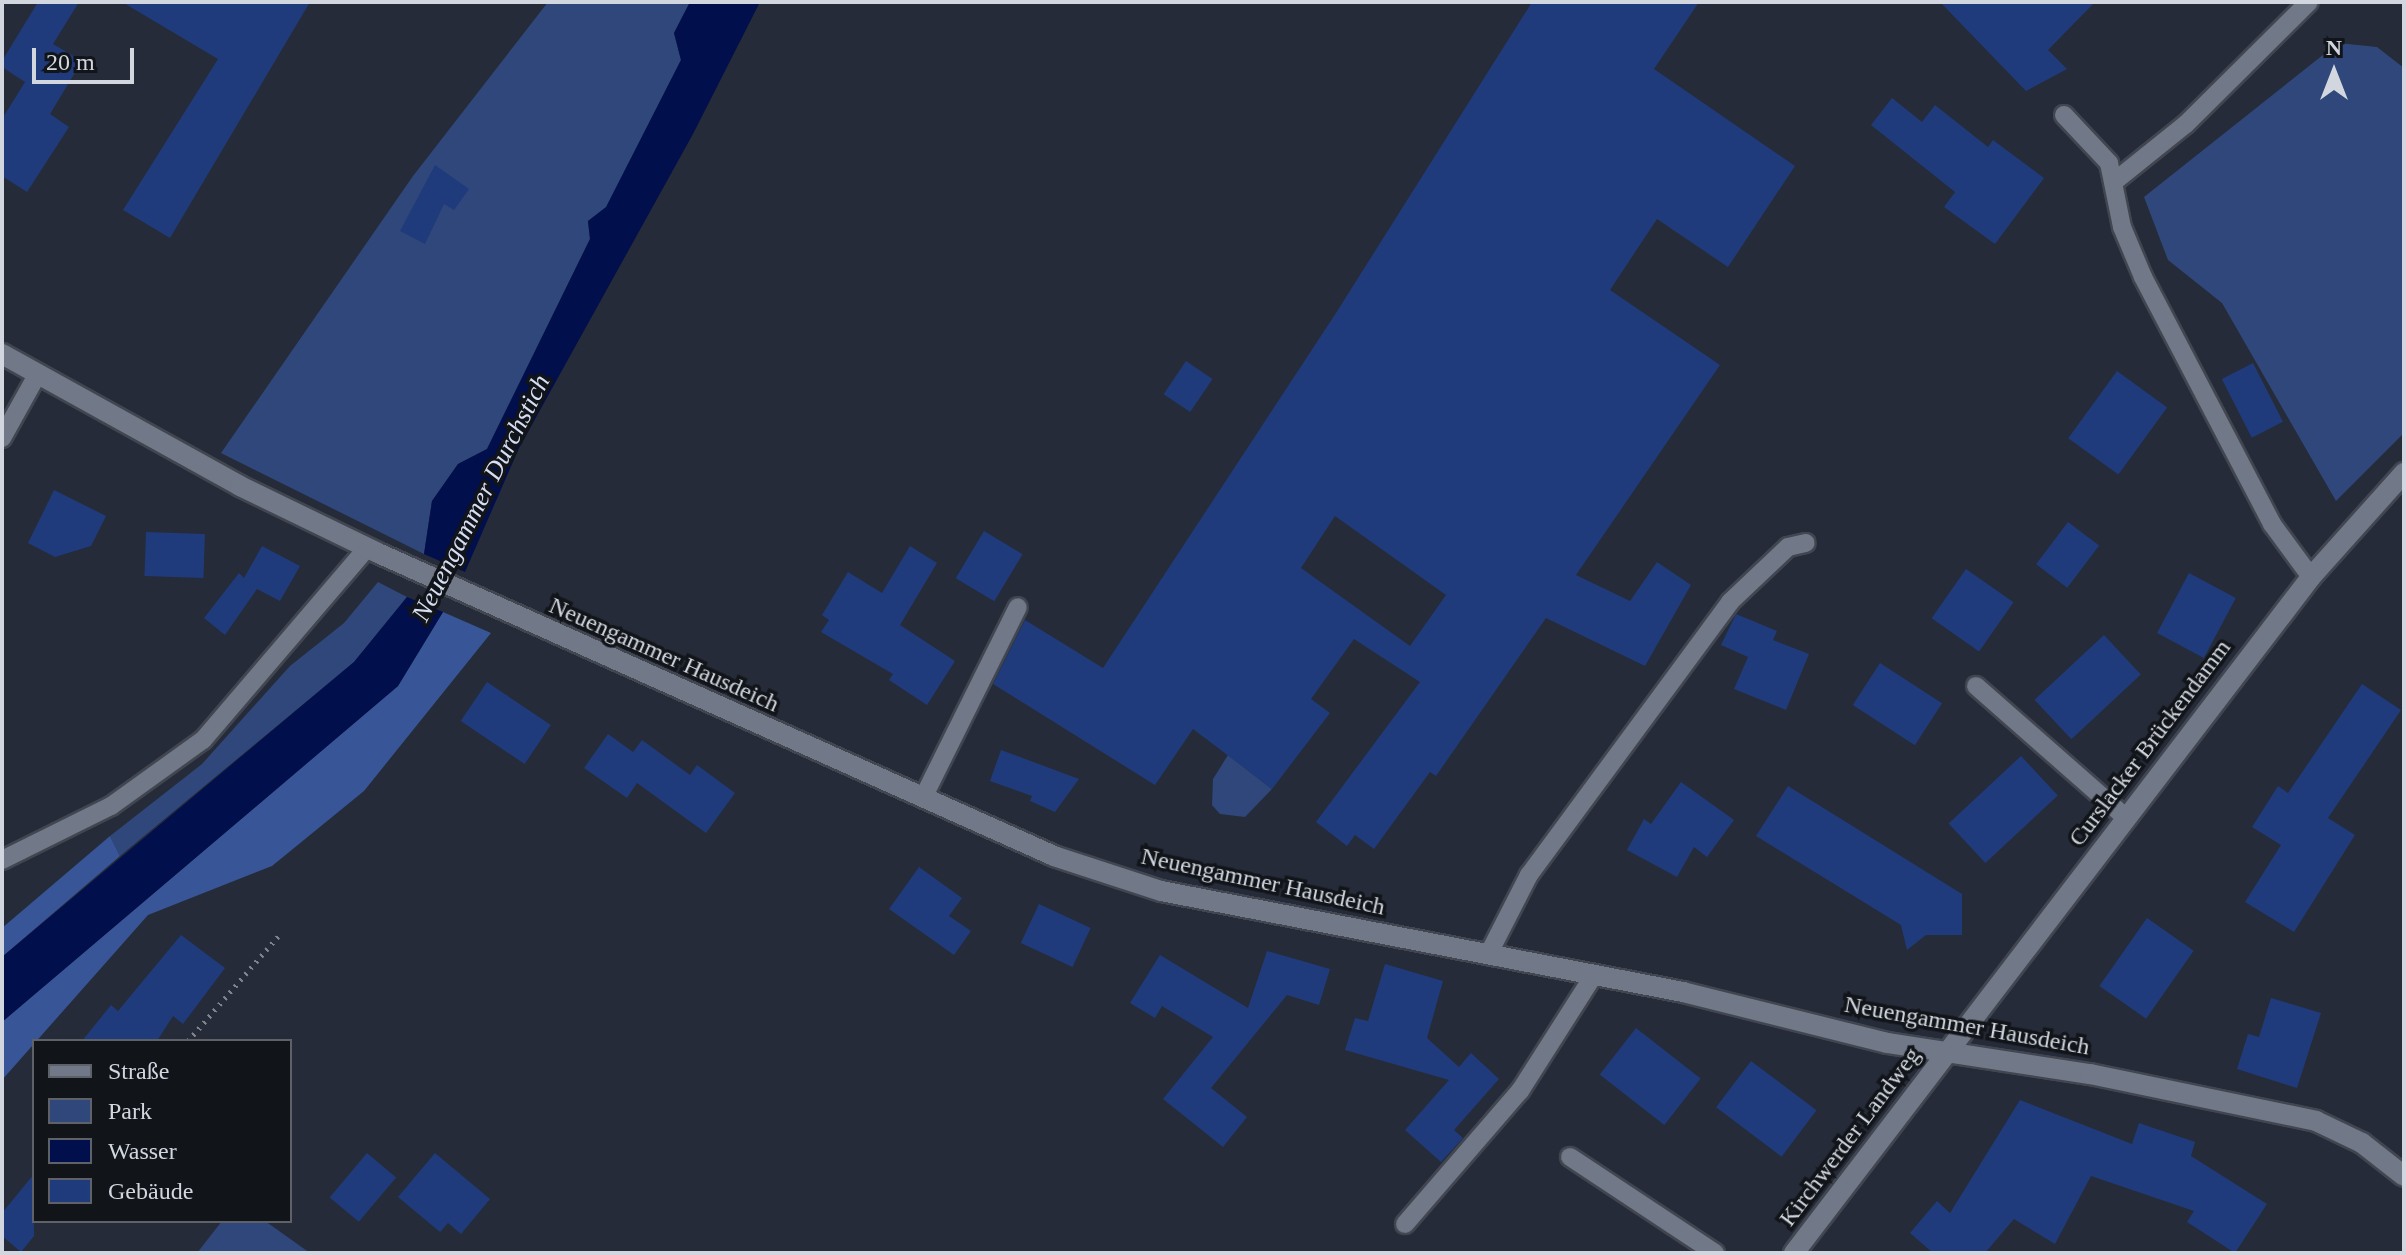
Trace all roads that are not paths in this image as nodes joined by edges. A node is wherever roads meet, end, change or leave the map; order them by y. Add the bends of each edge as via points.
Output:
1 (2309, 2) edge
2 (2064, 115) dead end
3 (2115, 181) junction
4 (2, 354) edge
5 (37, 375) junction
6 (2, 438) edge
7 (2404, 473) edge
8 (1806, 543) dead end
9 (367, 548) junction
10 (2311, 577) junction
11 (1018, 607) dead end
12 (1976, 686) dead end
13 (923, 798) junction
14 (2125, 817) junction
15 (2, 860) edge
16 (1488, 955) junction
17 (1594, 975) junction
18 (1947, 1052) junction
19 (1570, 1157) dead end
20 (2404, 1176) edge
21 (1405, 1224) dead end
22 (1715, 1253) edge
23 (1794, 1253) edge

1 - 3 lane via 2186,124
2 - 3 lane via 2109,163
3 - 10 lane via 2122,227 2143,277 2272,524
4 - 5 street, Neuengammer Hausdeich
5 - 6 lane
5 - 9 street, Neuengammer Hausdeich
7 - 10 street, Curslacker Brückendamm
8 - 16 lane via 1788,547 1730,602 1529,875
9 - 13 street, Neuengammer Hausdeich
9 - 15 lane via 203,740 111,806
10 - 14 street, Curslacker Brückendamm
11 - 13 lane
12 - 14 lane
13 - 16 street, Neuengammer Hausdeich via 1054,856 1161,891
14 - 18 street, Curslacker Brückendamm
16 - 17 street, Neuengammer Hausdeich
17 - 18 street, Neuengammer Hausdeich
17 - 21 lane via 1520,1091
18 - 20 street, Neuengammer Hausdeich via 2090,1074 2316,1121 2362,1143
18 - 23 street, Kirchwerder Landweg
19 - 22 lane

